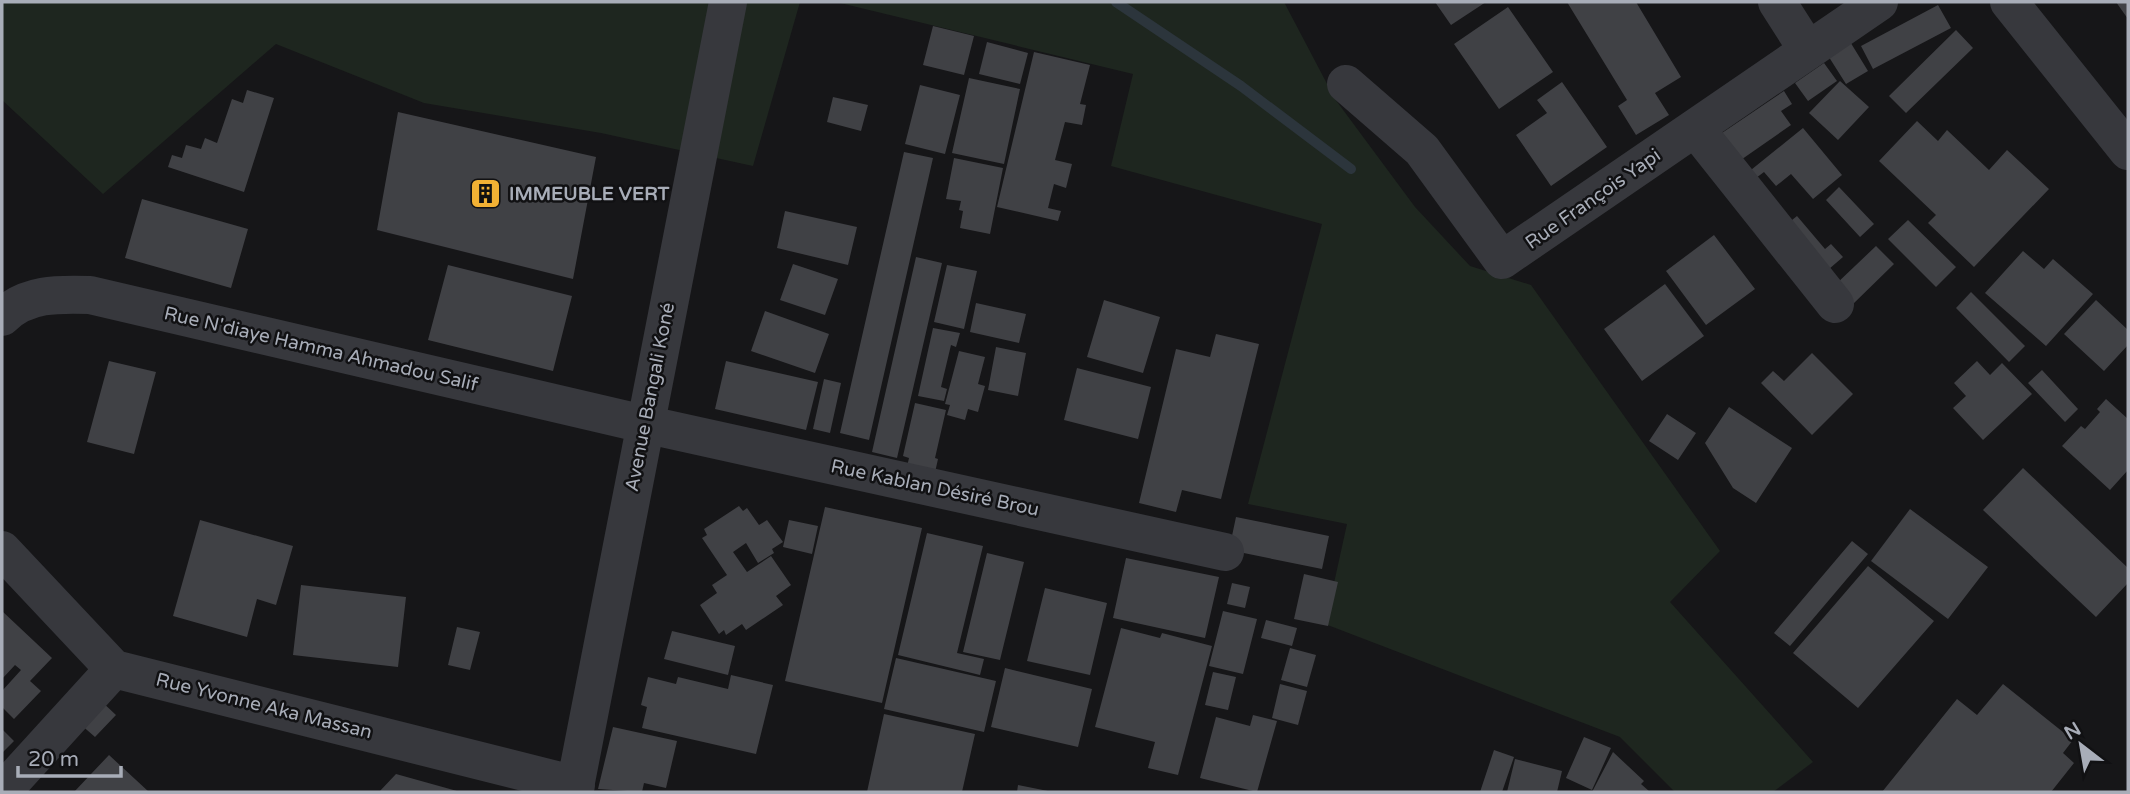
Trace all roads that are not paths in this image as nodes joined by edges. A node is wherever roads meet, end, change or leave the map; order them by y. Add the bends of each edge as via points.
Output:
1 (729, 2) edge
2 (1777, 2) edge
3 (1879, 2) edge
4 (2009, 2) edge
5 (1807, 49) junction
6 (1346, 84) dead end
7 (1695, 128) junction
8 (2128, 152) edge
9 (1835, 304) dead end
10 (2, 317) edge
11 (645, 424) junction
12 (2, 550) edge
13 (1225, 552) dead end
14 (114, 669) junction
15 (575, 788) edge
16 (2, 792) edge

1 - 11 street, Avenue Bangali Koné
2 - 5 street
3 - 5 street, Rue François Yapi
4 - 8 street
5 - 7 street, Rue François Yapi
6 - 7 street, Rue François Yapi via 1423,150 1502,260
7 - 9 street
10 - 11 street, Rue N'diaye Hamma Ahmadou Salif via 48,293 90,295
11 - 13 street, Rue Kablan Désiré Brou
11 - 15 street, Avenue Bangali Koné
12 - 14 street
14 - 15 street, Rue Yvonne Aka Massan
14 - 16 street

